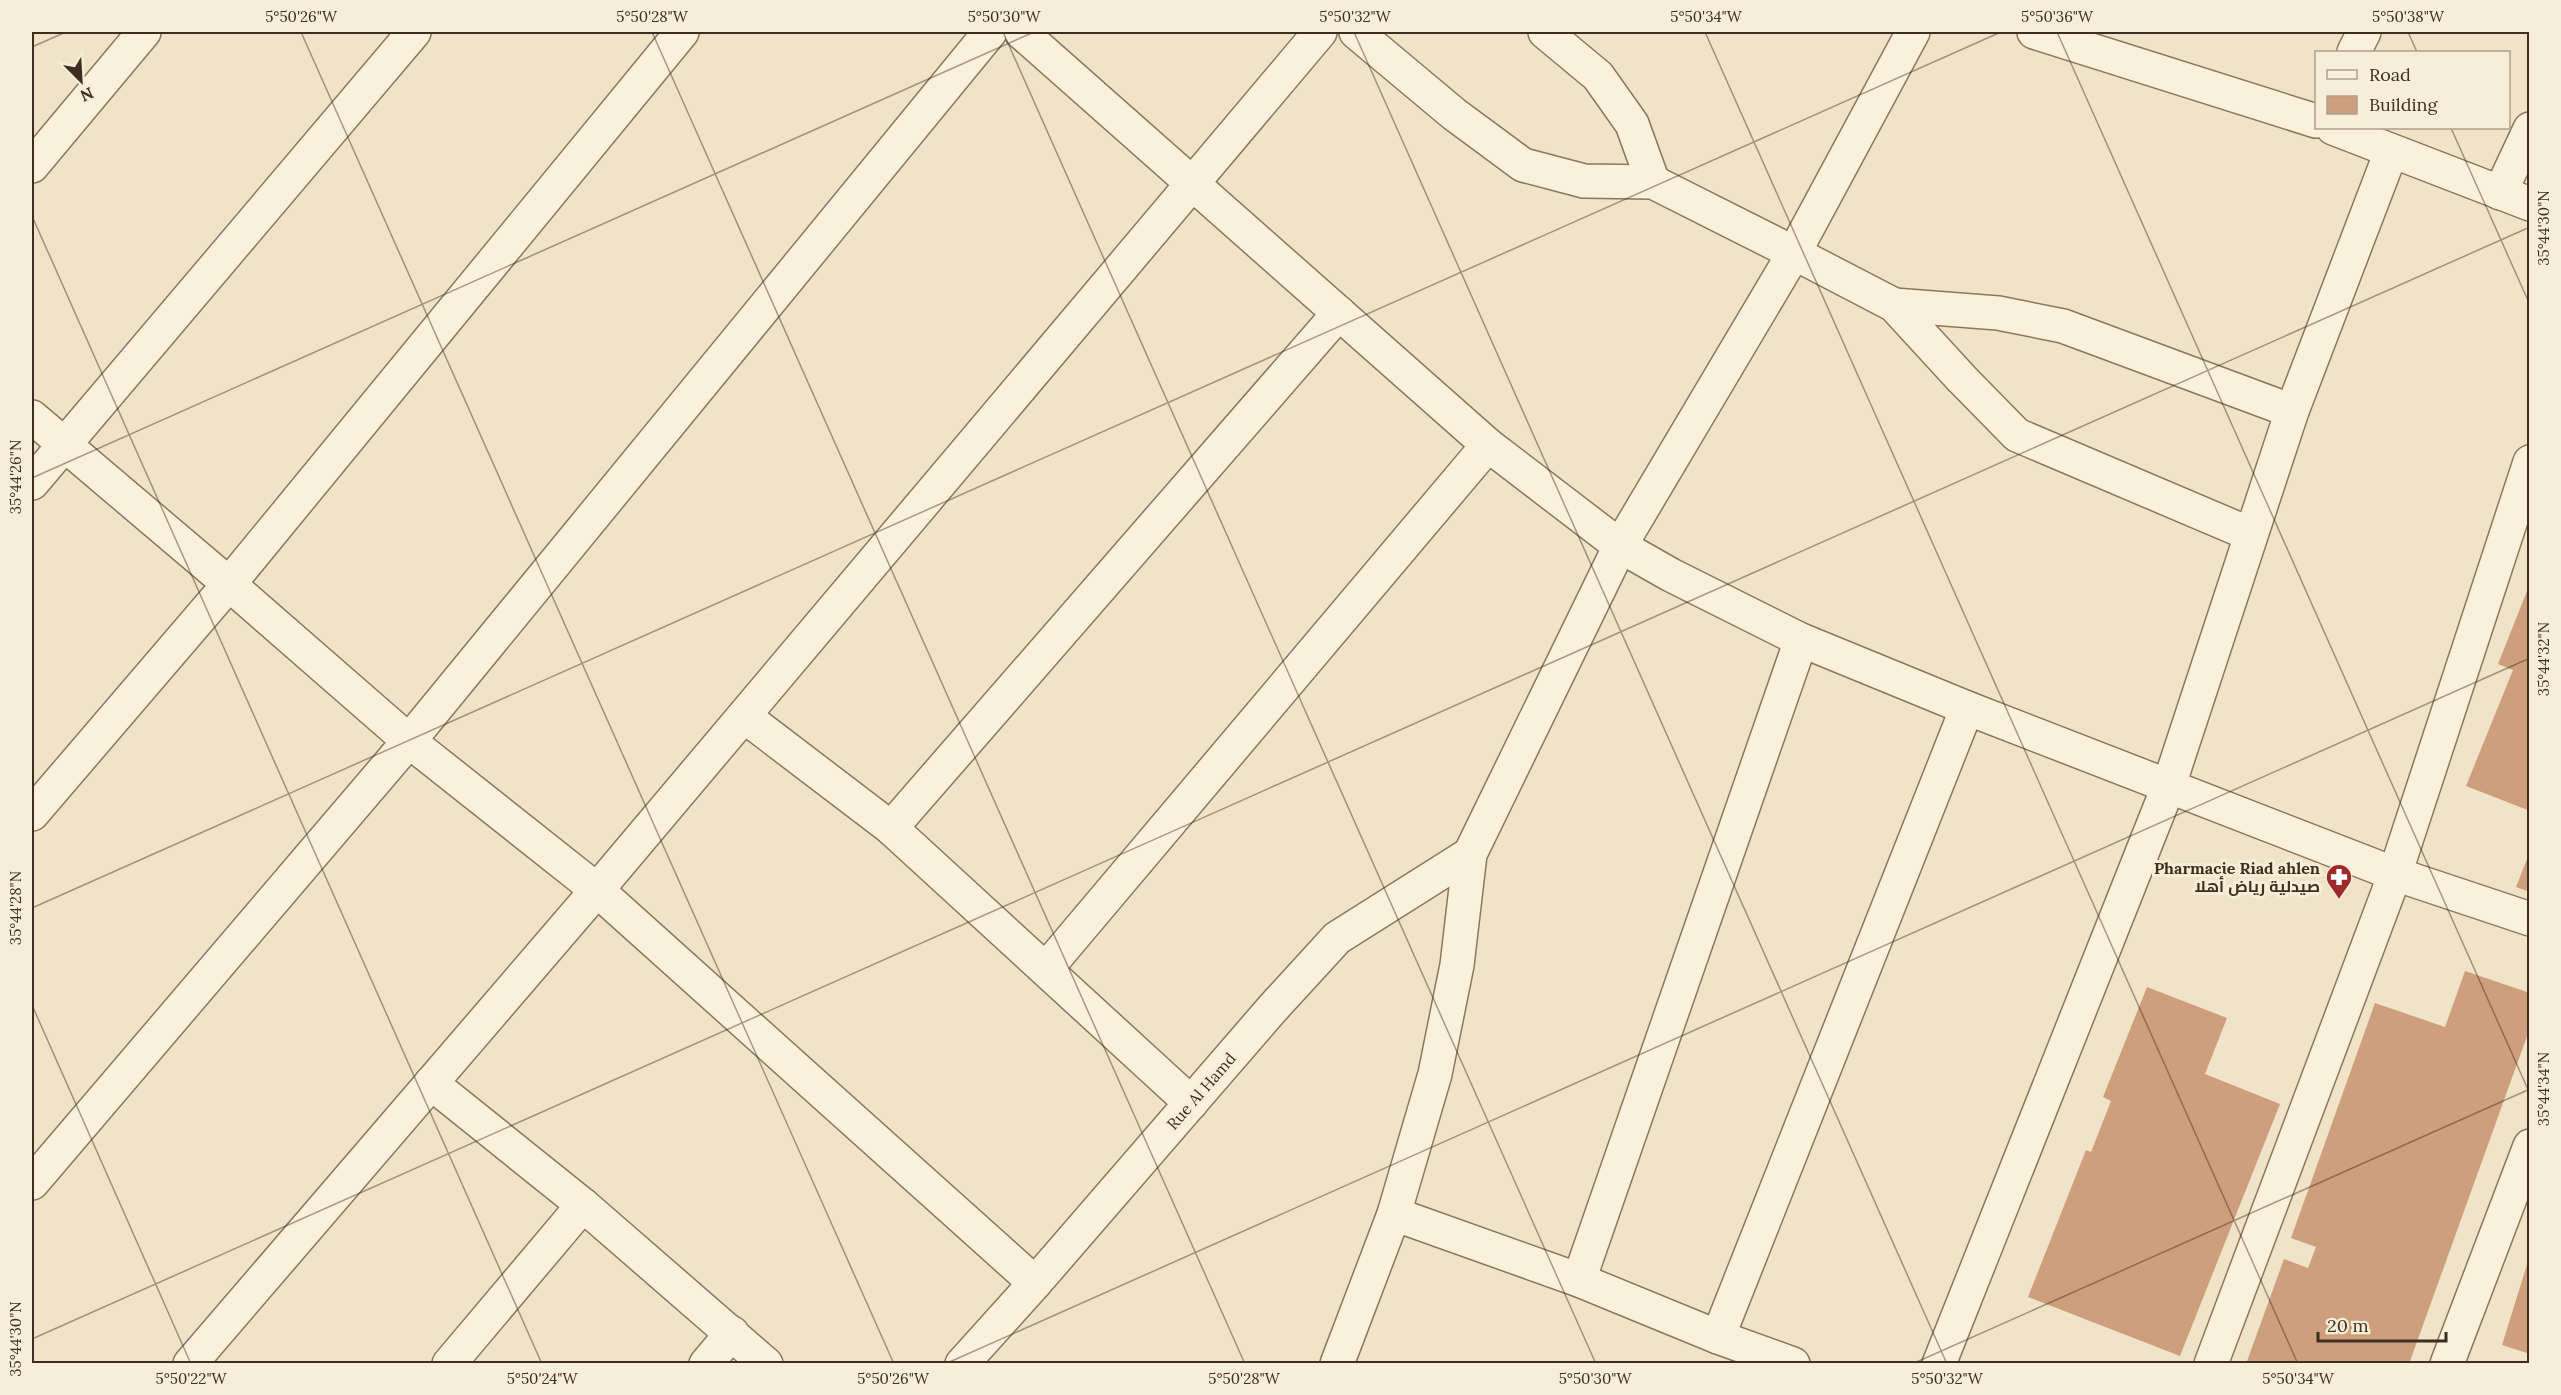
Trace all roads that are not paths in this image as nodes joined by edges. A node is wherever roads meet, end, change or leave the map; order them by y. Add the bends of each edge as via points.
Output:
1 (144, 32) edge
2 (414, 32) edge
3 (682, 32) edge
4 (990, 32) edge
5 (1021, 32) edge
6 (1320, 32) edge
7 (1356, 32) edge
8 (1545, 32) edge
9 (1913, 32) edge
10 (2034, 32) edge
11 (2364, 32) edge
12 (2354, 51) edge
13 (2315, 121) edge
14 (2335, 129) edge
15 (2529, 129) edge
16 (2391, 152) junction
17 (32, 166) edge
18 (1653, 182) junction
19 (1193, 183) junction
20 (2515, 198) edge
21 (1794, 253) junction
22 (1894, 305) junction
23 (1339, 313) junction
24 (2292, 411) junction
25 (32, 417) edge
26 (63, 445) junction
27 (1488, 445) junction
28 (2529, 462) edge
29 (32, 483) edge
30 (2250, 534) junction
31 (1620, 546) junction
32 (229, 584) junction
33 (1800, 640) junction
34 (1968, 708) junction
35 (744, 716) junction
36 (409, 741) junction
37 (2169, 785) junction
38 (32, 814) edge
39 (891, 828) junction
40 (1470, 854) junction
41 (2396, 874) junction
42 (597, 890) junction
43 (2529, 919) edge
44 (1046, 969) junction
45 (431, 1083) junction
46 (1191, 1103) junction
47 (2529, 1146) edge
48 (32, 1183) edge
49 (582, 1205) junction
50 (1394, 1214) junction
51 (1579, 1280) junction
52 (1035, 1283) junction
53 (732, 1333) junction
54 (1718, 1337) junction
55 (190, 1364) edge
56 (449, 1364) edge
57 (706, 1364) edge
58 (766, 1364) edge
59 (962, 1364) edge
60 (1337, 1364) edge
61 (1793, 1364) edge
62 (1939, 1364) edge
63 (2211, 1364) edge
64 (2447, 1364) edge

1 - 17 street
2 - 26 street
3 - 32 street
4 - 36 street
5 - 19 street
6 - 19 street
7 - 18 street via 1454,114 1523,165 1584,181
8 - 18 street via 1598,76 1632,124
9 - 21 street
10 - 13 street
11 - 12 street
14 - 16 street
15 - 20 street
16 - 20 street
16 - 24 street
18 - 21 street
19 - 23 street
19 - 35 street
21 - 22 street
21 - 31 street
22 - 24 street via 1998,313 2063,326
22 - 30 street via 2017,435
23 - 27 street
23 - 39 street
24 - 30 street
25 - 26 street
26 - 29 street
26 - 32 street
27 - 31 street
27 - 44 street
28 - 41 street
30 - 37 street
31 - 33 street
31 - 40 street
32 - 36 street
32 - 38 street
33 - 34 street
33 - 51 street
34 - 37 street
34 - 54 street
35 - 39 street
35 - 42 street
36 - 42 street
36 - 48 street
37 - 41 street
37 - 62 street
39 - 44 street
40 - 46 street, Rue Al Hamd via 1337,938
40 - 50 street via 1457,965 1435,1074
41 - 43 street
41 - 63 street
42 - 45 street
42 - 52 street
44 - 46 street
45 - 49 street
45 - 55 street
46 - 52 street, Rue Al Hamd
47 - 64 street
49 - 53 street
49 - 56 street
50 - 51 street
50 - 60 street
51 - 54 street
52 - 59 street, Rue Al Hamd
53 - 57 street
53 - 58 street
54 - 61 street

